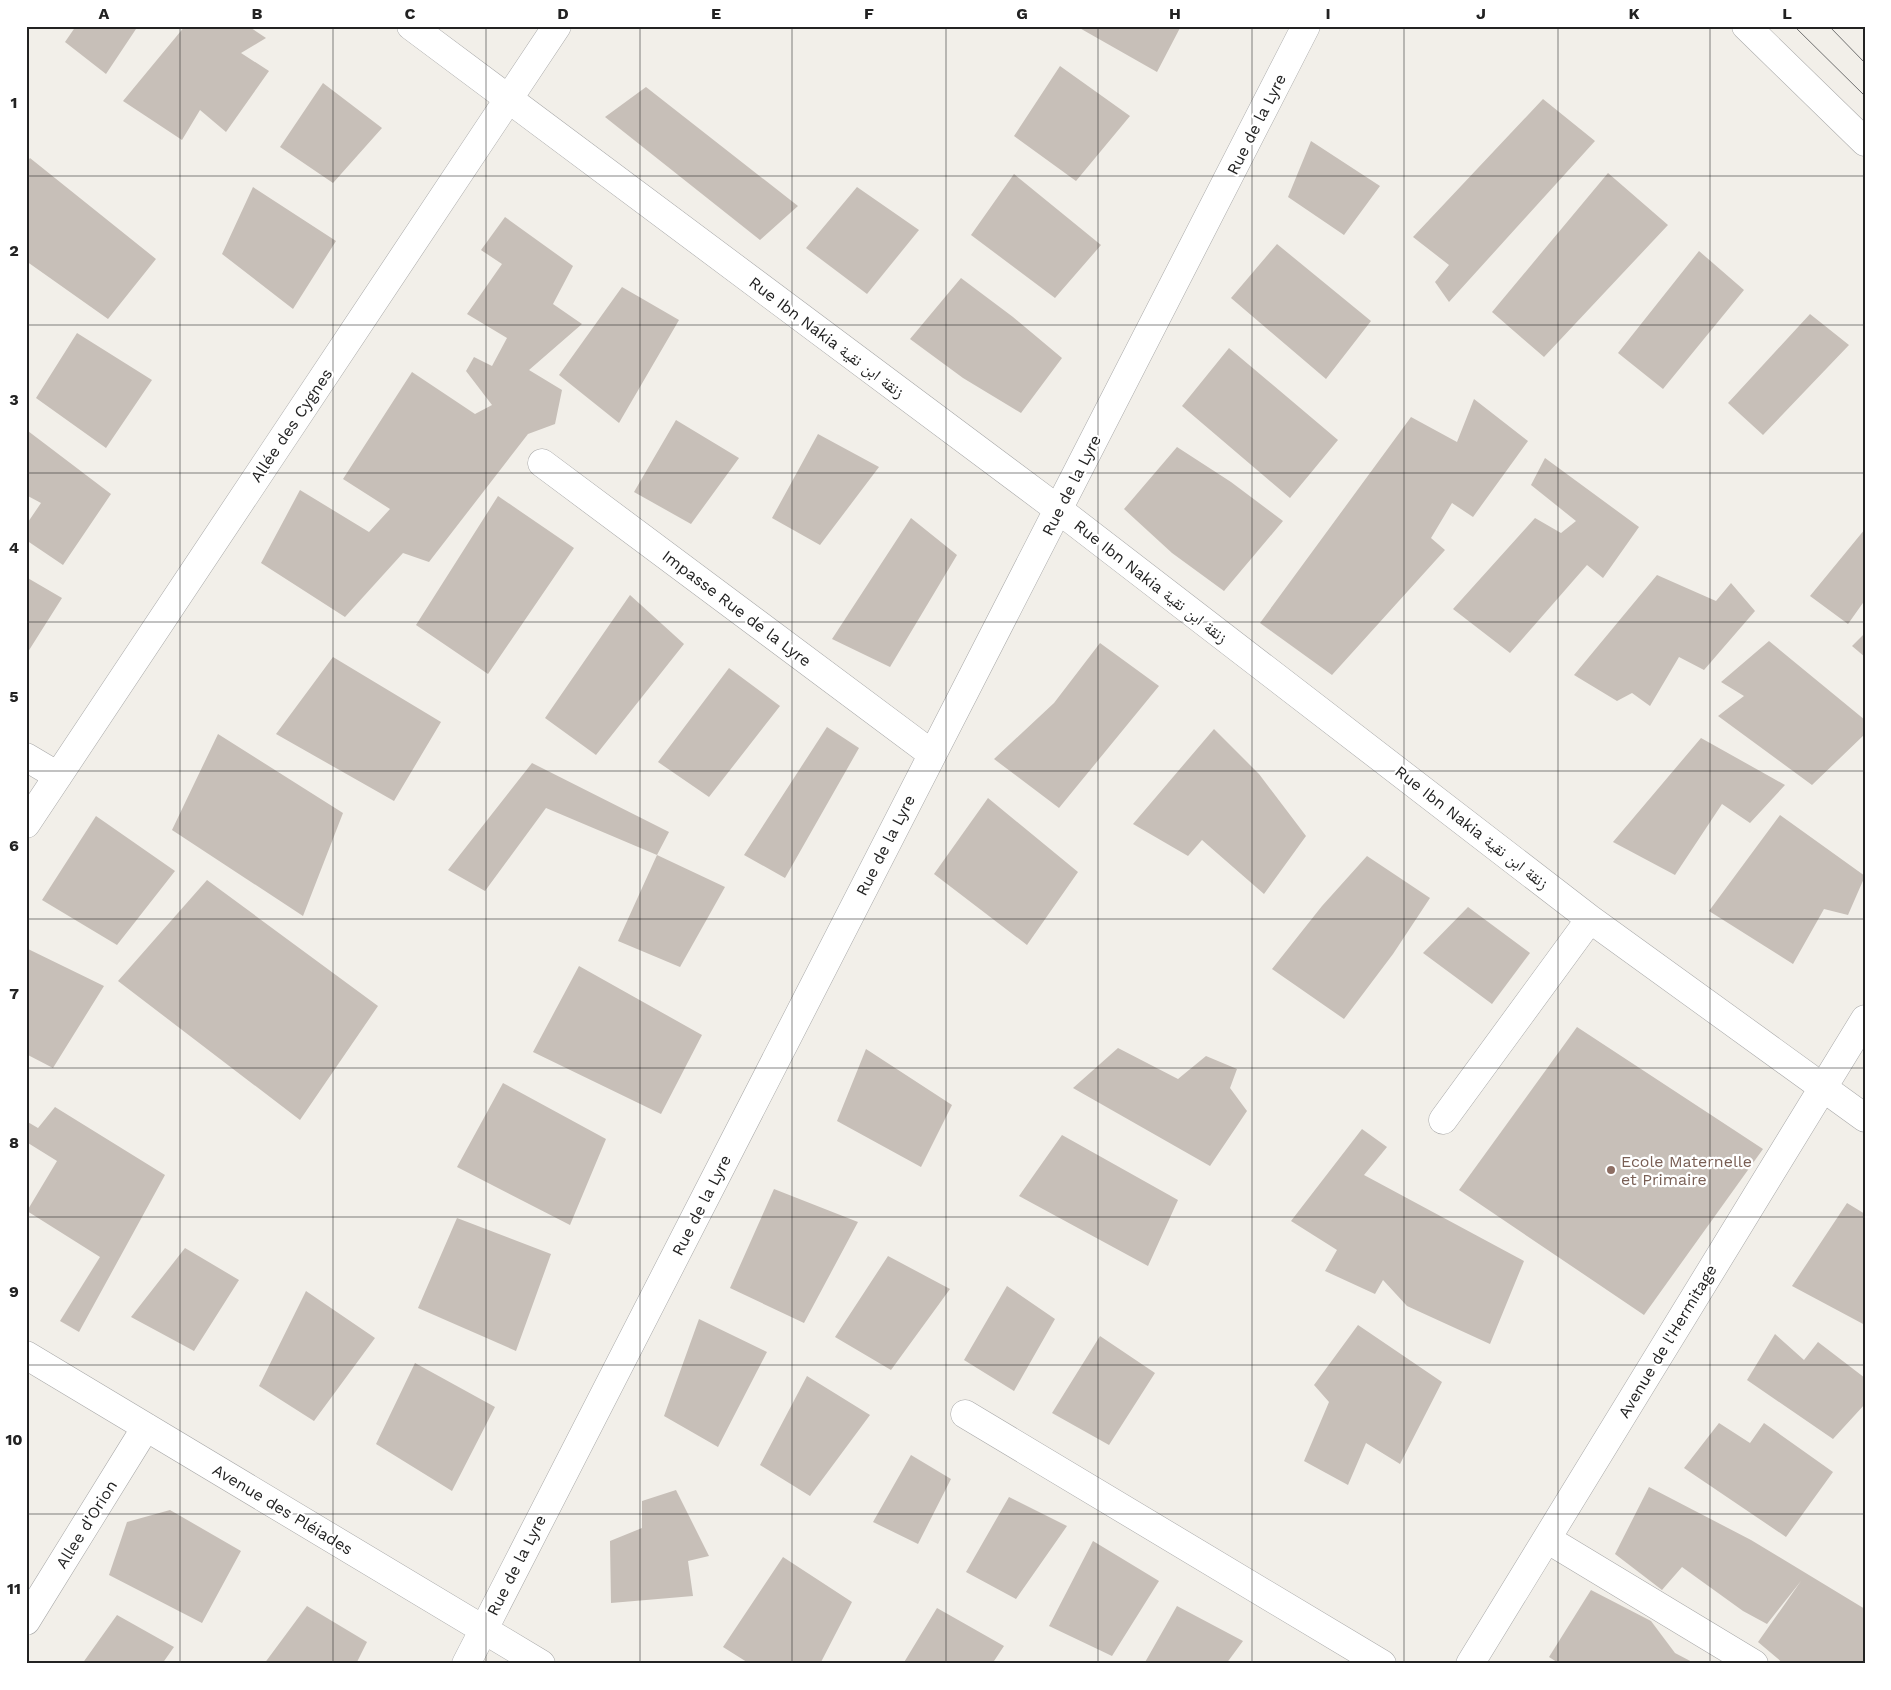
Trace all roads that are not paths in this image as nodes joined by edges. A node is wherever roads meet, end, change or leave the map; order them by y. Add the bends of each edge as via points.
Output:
1 (411, 26) edge
2 (557, 26) edge
3 (1306, 26) edge
4 (1746, 26) edge
5 (509, 98) junction
6 (1865, 142) edge
7 (542, 463) dead end
8 (1058, 510) junction
9 (932, 754) junction
10 (26, 757) edge
11 (58, 776) junction
12 (26, 824) edge
13 (1590, 919) junction
14 (1865, 1019) edge
15 (1823, 1087) junction
16 (1865, 1118) edge
17 (1443, 1120) dead end
18 (26, 1355) edge
19 (965, 1414) dead end
20 (146, 1427) junction
21 (1547, 1539) junction
22 (26, 1621) edge
23 (483, 1629) junction
24 (466, 1664) edge
25 (540, 1664) edge
26 (1382, 1664) edge
27 (1470, 1664) edge
28 (1754, 1664) edge

1 - 5 street, Rue Ibn Nakia زنقة ابن نقية
2 - 5 street, Allée des Cygnes
3 - 8 street, Rue de la Lyre
4 - 6 street
5 - 8 street, Rue Ibn Nakia زنقة ابن نقية
5 - 11 street, Allée des Cygnes
7 - 9 street, Impasse Rue de la Lyre
8 - 9 street, Rue de la Lyre
8 - 13 street, Rue Ibn Nakia زنقة ابن نقية
9 - 23 street, Rue de la Lyre
10 - 11 street
11 - 12 street, Allée des Cygnes
13 - 15 street, Rue Ibn Nakia زنقة ابن نقية
13 - 17 street
14 - 15 street, Avenue de l'Hermitage
15 - 16 street, Rue Ibn Nakia زنقة ابن نقية
15 - 21 street, Avenue de l'Hermitage
18 - 20 street, Avenue des Pléiades
19 - 26 street
20 - 22 street, Allee d'Orion
20 - 23 street, Avenue des Pléiades
21 - 27 street, Avenue de l'Hermitage
21 - 28 street
23 - 24 street, Rue de la Lyre
23 - 25 street, Avenue des Pléiades

